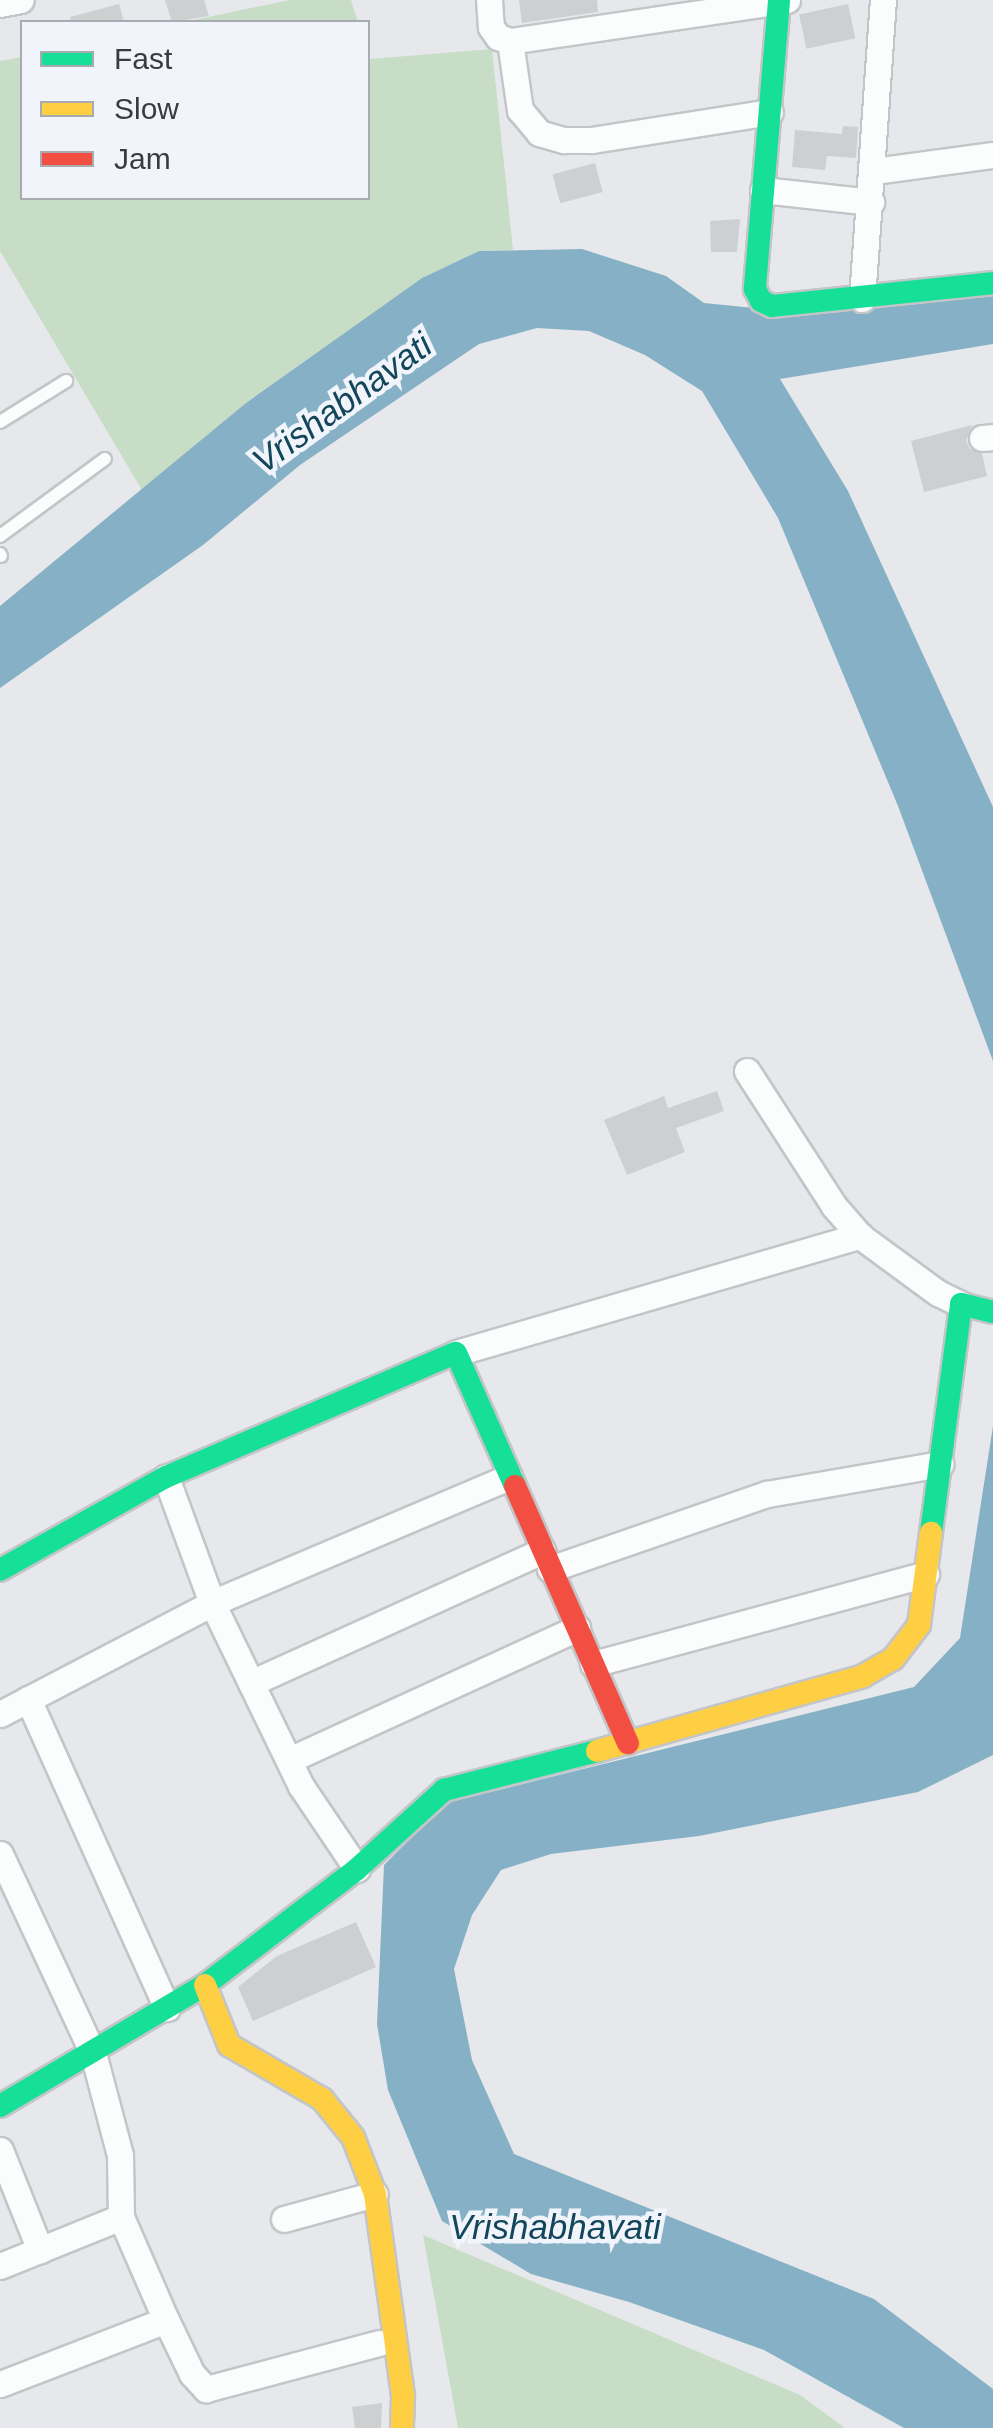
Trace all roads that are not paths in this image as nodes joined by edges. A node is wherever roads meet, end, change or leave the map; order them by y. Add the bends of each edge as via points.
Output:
1 (21, 0) edge
2 (489, 0) edge
3 (783, 0) edge
4 (883, 0) edge
5 (0, 4) edge
6 (510, 41) junction
7 (770, 112) junction
8 (993, 154) edge
9 (874, 171) junction
10 (763, 190) junction
11 (871, 202) junction
12 (993, 283) edge
13 (862, 300) junction
14 (66, 381) dead end
15 (0, 422) edge
16 (105, 458) dead end
17 (0, 536) edge
18 (747, 1071) dead end
19 (860, 1236) junction
20 (976, 1308) edge
21 (456, 1353) junction
22 (940, 1464) junction
23 (509, 1477) junction
24 (166, 1478) junction
25 (546, 1560) junction
26 (0, 1570) edge
27 (926, 1574) junction
28 (212, 1603) junction
29 (577, 1628) junction
30 (592, 1664) junction
31 (251, 1683) junction
32 (28, 1699) junction
33 (0, 1714) edge
34 (628, 1743) junction
35 (289, 1760) junction
36 (0, 1854) edge
37 (357, 1869) junction
38 (204, 1985) junction
39 (168, 2008) junction
40 (93, 2053) junction
41 (1, 2102) edge
42 (0, 2150) edge
43 (375, 2194) junction
44 (121, 2217) junction
45 (284, 2220) dead end
46 (40, 2250) junction
47 (0, 2266) edge
48 (166, 2320) junction
49 (378, 2343) dead end
50 (0, 2384) edge
51 (402, 2428) edge

1 - 5 street
2 - 6 street via 491,27
3 - 6 street
3 - 7 street
4 - 9 street
6 - 7 street via 520,110 539,133 564,140
7 - 10 street
8 - 9 street
9 - 11 street
10 - 11 street
10 - 13 street via 755,289 761,301 772,306
11 - 13 street
12 - 13 street
14 - 15 lane
16 - 17 lane
18 - 19 street
19 - 20 street via 938,1293
19 - 21 street
20 - 22 street
21 - 23 street
21 - 24 street
22 - 25 street via 767,1494
22 - 27 street
23 - 25 street
23 - 28 street
24 - 26 street
24 - 28 street
25 - 29 street
25 - 31 street
27 - 30 street
27 - 34 street via 919,1625 894,1659 863,1676
28 - 31 street
28 - 32 street
29 - 30 street
29 - 35 street
30 - 34 street
31 - 35 street
32 - 33 street
32 - 39 street
34 - 37 street via 444,1790
35 - 37 street
36 - 40 street
37 - 38 street
38 - 39 street
38 - 43 street via 229,2045 322,2099 353,2137
39 - 40 street
40 - 41 street
40 - 44 street via 120,2155
42 - 46 street
43 - 45 street
43 - 51 street
44 - 46 street
44 - 48 street
46 - 47 street
48 - 49 street via 206,2389
48 - 50 street

